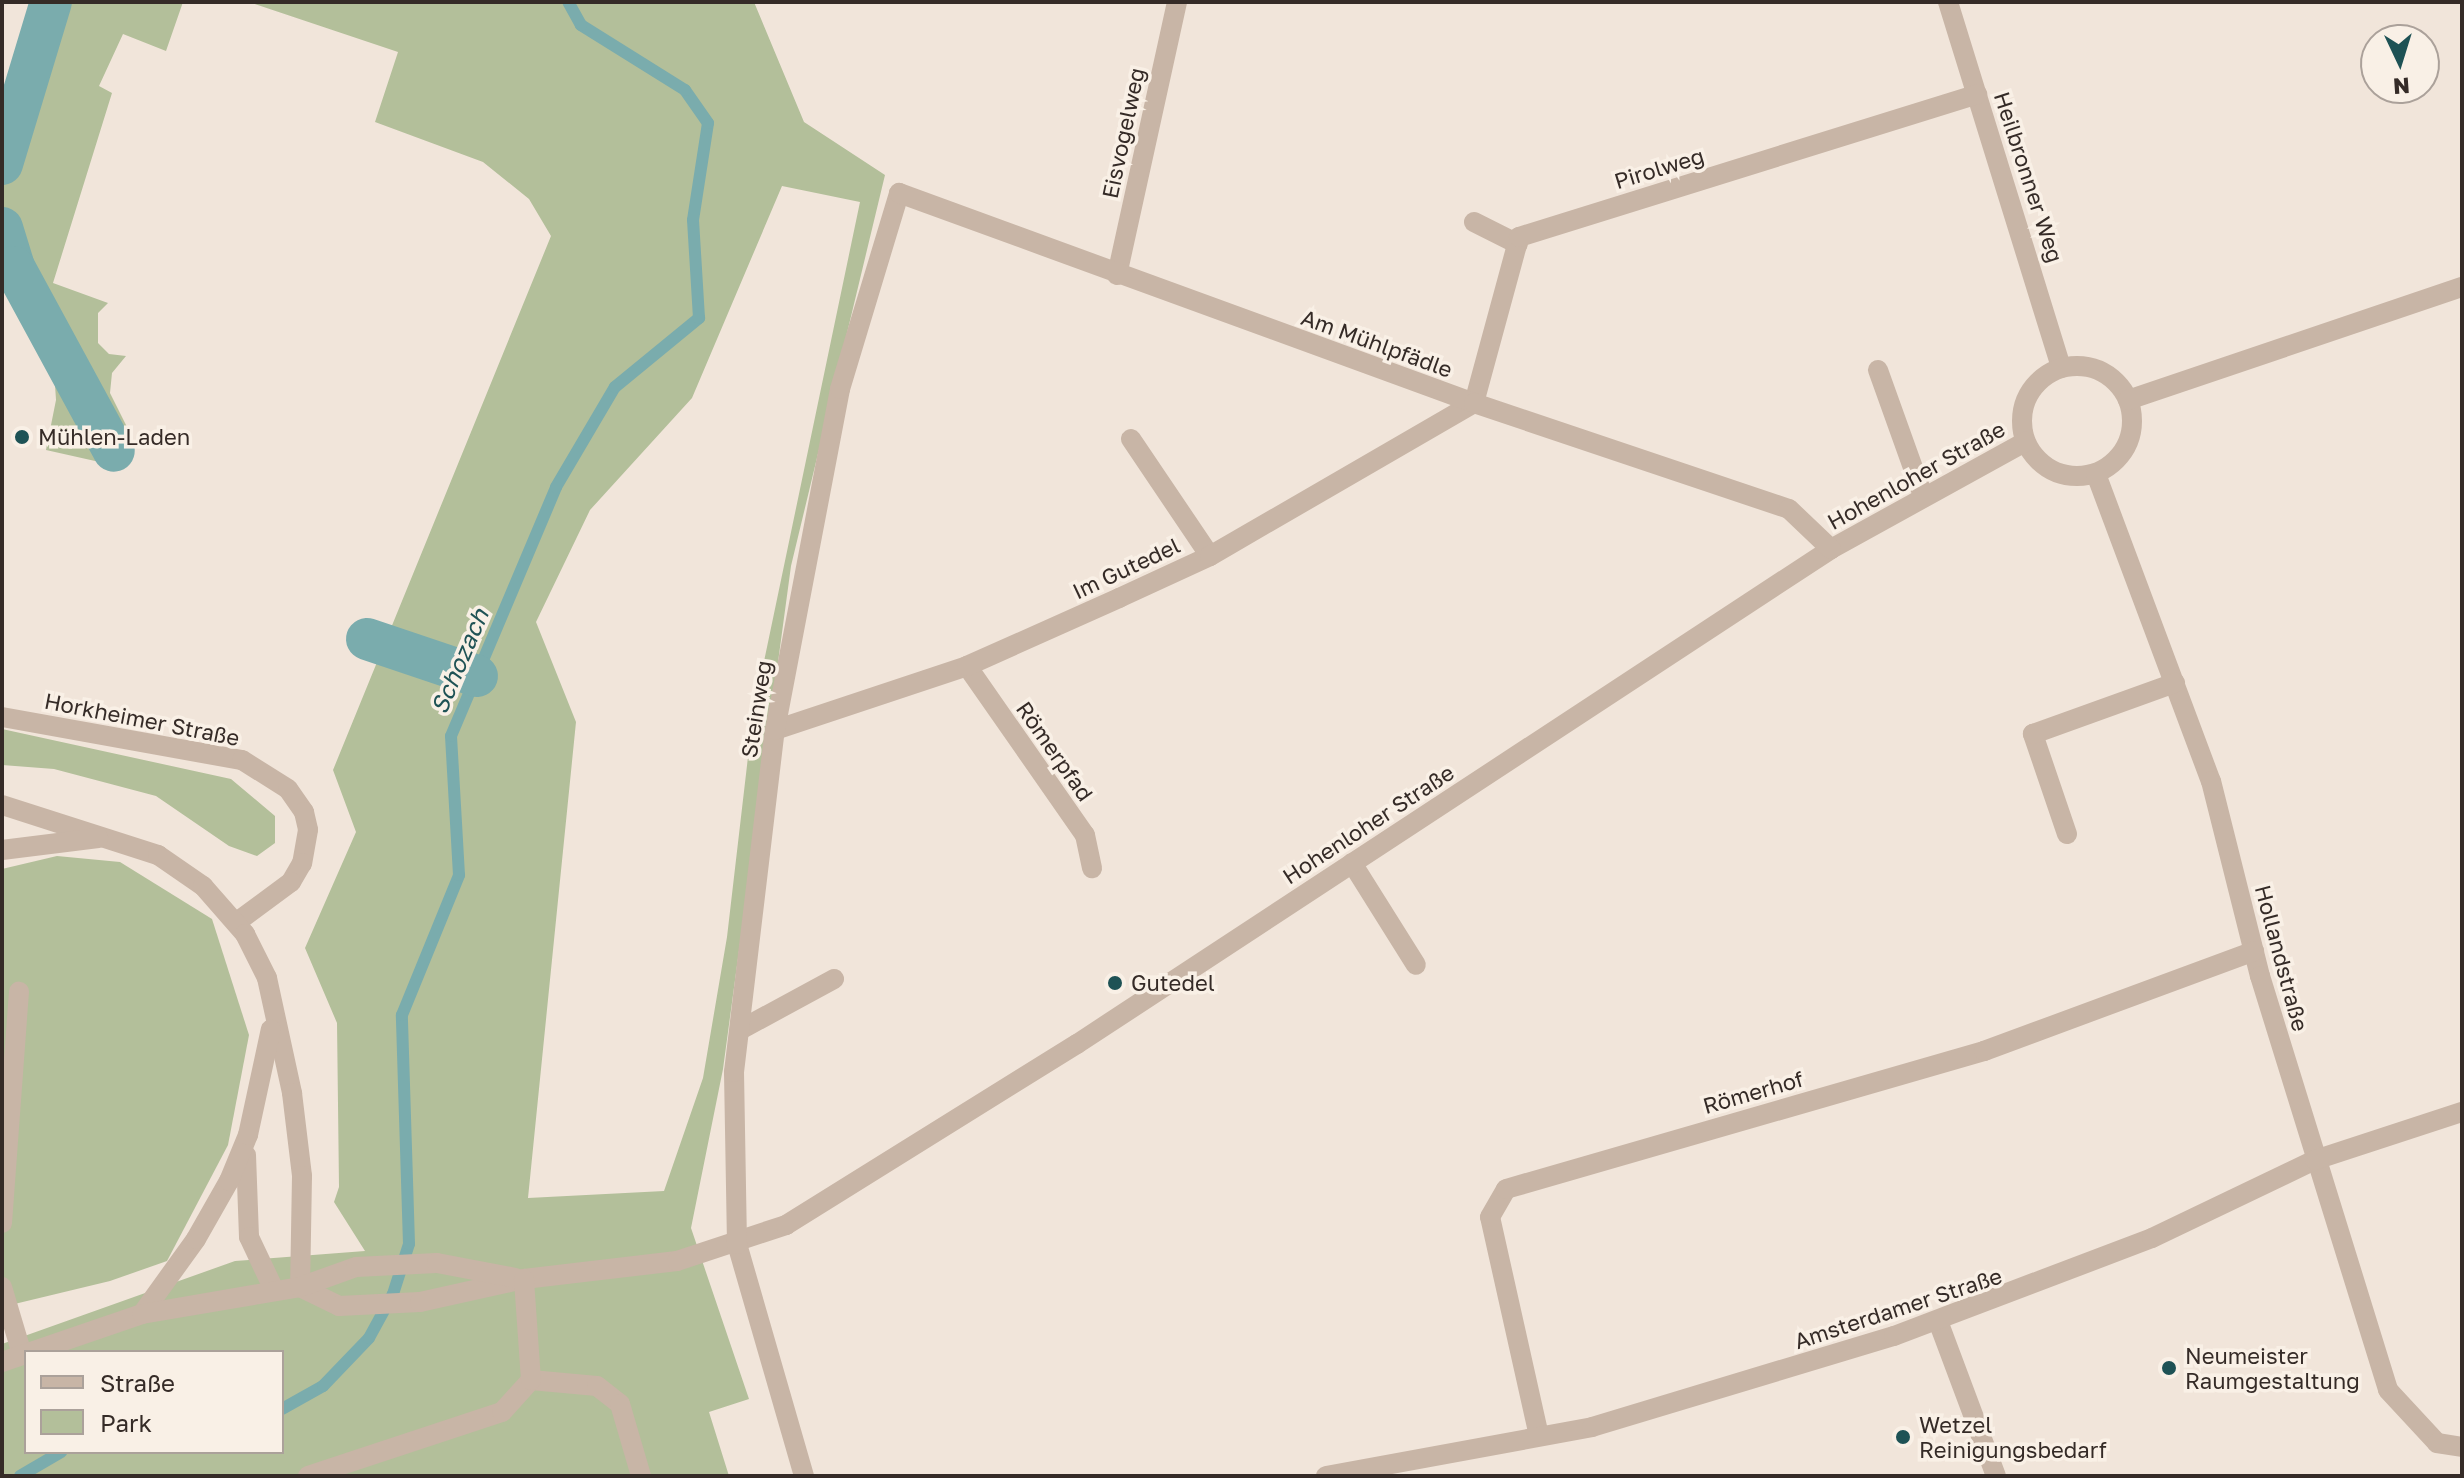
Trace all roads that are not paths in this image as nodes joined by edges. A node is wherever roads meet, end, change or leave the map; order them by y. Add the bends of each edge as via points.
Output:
1 (1177, 2) edge
2 (1948, 2) edge
3 (1977, 94) junction
4 (899, 193) joint
5 (1474, 222) dead end
6 (1518, 244) junction
7 (1117, 275) junction
8 (2462, 287) edge
9 (2061, 368) junction
10 (1878, 370) dead end
11 (2128, 400) junction
12 (1474, 403) junction
13 (1131, 439) dead end
14 (2025, 442) junction
15 (2096, 474) junction
16 (1923, 496) junction
17 (1831, 549) junction
18 (1210, 556) junction
19 (967, 666) junction
20 (2175, 683) junction
21 (2, 717) edge
22 (775, 730) junction
23 (2, 805) edge
24 (2067, 834) dead end
25 (102, 838) junction
26 (2, 850) edge
27 (1352, 863) junction
28 (1092, 868) dead end
29 (237, 922) junction
30 (2254, 951) junction
31 (1416, 965) dead end
32 (834, 979) dead end
33 (19, 992) dead end
34 (273, 1021) junction
35 (740, 1030) junction
36 (2462, 1112) edge
37 (248, 1135) junction
38 (2315, 1160) junction
39 (2, 1223) edge
40 (737, 1244) junction
41 (524, 1279) junction
42 (2, 1287) edge
43 (300, 1287) junction
44 (274, 1290) junction
45 (142, 1314) junction
46 (1938, 1321) junction
47 (34, 1350) edge
48 (22, 1354) joint
49 (2, 1362) edge
50 (531, 1380) junction
51 (1539, 1436) junction
52 (2462, 1447) edge
53 (308, 1476) edge
54 (641, 1476) edge
55 (804, 1476) edge
56 (1326, 1476) edge
57 (1996, 1476) edge

1 - 7 street, Eisvogelweg
2 - 3 street, Heilbronner Weg
3 - 6 street, Pirolweg via 1519,237
3 - 9 street, Heilbronner Weg
4 - 7 street, Am Mühlpfädle
4 - 22 street, Steinweg via 840,389
5 - 6 street
6 - 12 street
7 - 12 street, Am Mühlpfädle
8 - 11 street
9 - 11 street via 2088,366 2113,378
9 - 14 street, Hohenloher Straße via 2041,378 2026,397 2021,420
10 - 16 street
11 - 15 street via 2133,422 2128,444 2115,462
12 - 17 street, Am Mühlpfädle via 1789,509
12 - 18 street, Im Gutedel
13 - 18 street
14 - 15 street, Hohenloher Straße via 2042,465 2068,476
14 - 16 street, Hohenloher Straße
15 - 20 street, Hollandstraße
16 - 17 street, Hohenloher Straße
17 - 27 street, Hohenloher Straße
18 - 19 street, Im Gutedel
19 - 22 street, Im Gutedel
19 - 28 street, Römerpfad via 1085,835
20 - 24 street via 2033,734
20 - 30 street, Hollandstraße via 2211,781
21 - 29 street, Horkheimer Straße via 242,760 288,789 304,812 308,830 302,863 291,882
22 - 35 street, Steinweg
23 - 25 street
25 - 26 street
25 - 29 street via 158,855 203,886
27 - 31 street
27 - 40 street, Hohenloher Straße via 844,1193
29 - 34 street via 267,978
30 - 38 street, Hollandstraße
30 - 51 street, Römerhof via 1984,1051 1506,1189 1490,1217
32 - 35 street
33 - 39 street
34 - 37 street
34 - 43 street via 298,1134
35 - 40 street, Steinweg via 734,1072
36 - 38 street, Amsterdamer Straße
37 - 44 street via 244,1180 249,1237
37 - 45 street via 208,1221
38 - 46 street, Amsterdamer Straße via 2152,1238
38 - 52 street, Hollandstraße via 2388,1390 2437,1443
40 - 41 street via 656,1265
40 - 55 street
41 - 43 street via 437,1263 356,1267
41 - 43 street via 420,1302 339,1306
41 - 50 street
42 - 48 street
43 - 44 street
44 - 45 street
45 - 47 street
46 - 51 street, Amsterdamer Straße via 1701,1396
46 - 57 street
48 - 49 street
50 - 53 street via 502,1412
50 - 54 street via 597,1386 620,1404
51 - 56 street, Amsterdamer Straße

